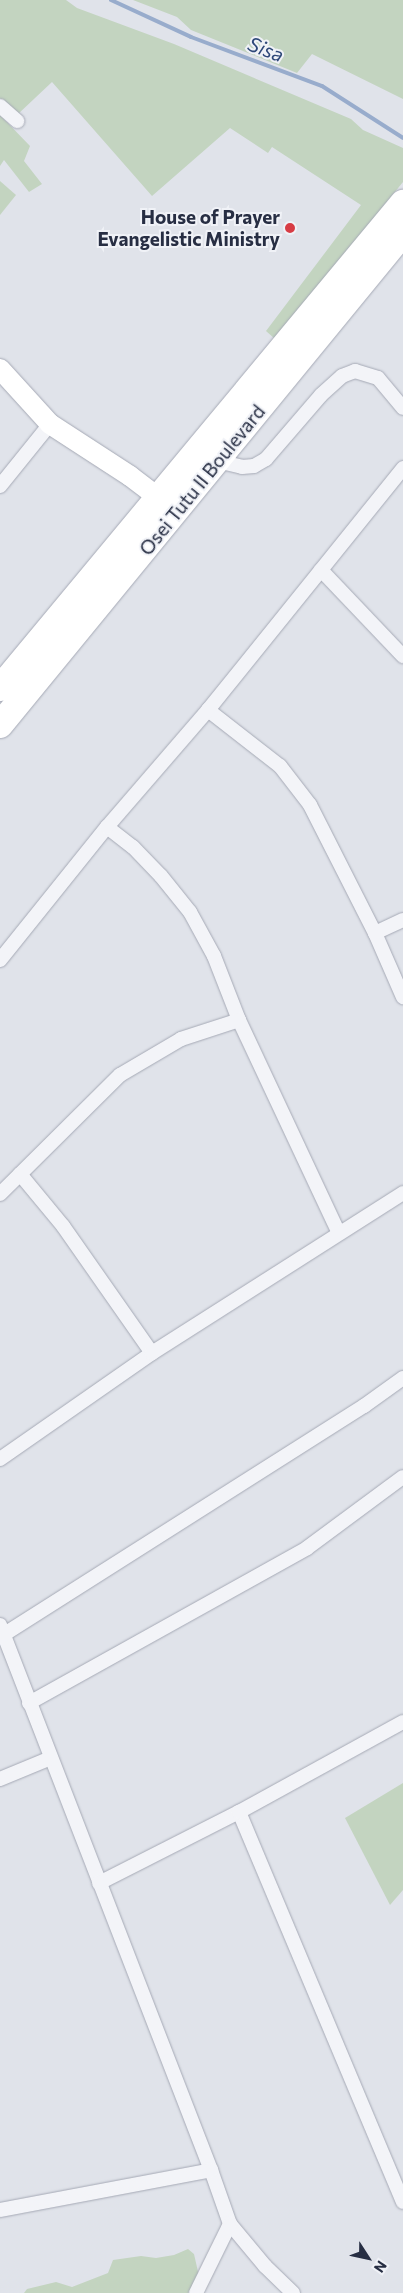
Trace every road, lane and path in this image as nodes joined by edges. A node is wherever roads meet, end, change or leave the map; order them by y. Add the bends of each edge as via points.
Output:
1 (0, 106) edge
2 (17, 121) dead end
3 (403, 203) edge
4 (403, 233) edge
5 (0, 369) edge
6 (403, 408) edge
7 (50, 424) junction
8 (217, 461) junction
9 (403, 468) edge
10 (0, 486) edge
11 (166, 504) junction
12 (321, 570) junction
13 (403, 656) edge
14 (0, 688) edge
15 (208, 710) junction
16 (0, 726) edge
17 (107, 827) junction
18 (403, 920) edge
19 (375, 933) junction
20 (0, 960) edge
21 (403, 997) edge
22 (239, 1020) junction
23 (20, 1174) junction
24 (403, 1193) edge
25 (0, 1194) edge
26 (339, 1232) junction
27 (152, 1353) junction
28 (403, 1378) edge
29 (0, 1458) edge
30 (403, 1477) edge
31 (2, 1630) edge
32 (29, 1703) junction
33 (403, 1722) edge
34 (50, 1758) junction
35 (0, 1779) edge
36 (239, 1812) junction
37 (99, 1883) junction
38 (212, 2170) junction
39 (403, 2202) edge
40 (0, 2210) edge
41 (230, 2224) junction
42 (196, 2293) edge
43 (293, 2293) edge

1 - 2 street
3 - 11 highway, Osei Tutu II Boulevard
4 - 8 highway, Osei Tutu II Boulevard
5 - 7 street
6 - 8 street via 378,378 355,371 342,376 320,395 266,459 254,466 242,467
7 - 10 street
7 - 11 street
8 - 11 highway, Osei Tutu II Boulevard
9 - 12 street
11 - 14 highway, Osei Tutu II Boulevard
11 - 16 highway, Osei Tutu II Boulevard
12 - 13 street
12 - 15 street
15 - 17 street
15 - 19 street via 280,766 310,805
17 - 20 street
17 - 22 street via 133,847 190,912 214,956
18 - 19 street
19 - 21 street
22 - 23 street via 181,1040 120,1075
22 - 26 street
23 - 25 street
23 - 27 street via 63,1226
24 - 26 street
26 - 27 street
27 - 29 street
28 - 31 street via 364,1406
30 - 32 street via 307,1548
31 - 32 street
32 - 34 street
33 - 36 street
34 - 35 street
34 - 37 street
36 - 37 street
36 - 39 street
37 - 38 street
38 - 40 street
38 - 41 street
41 - 42 street
41 - 43 street

